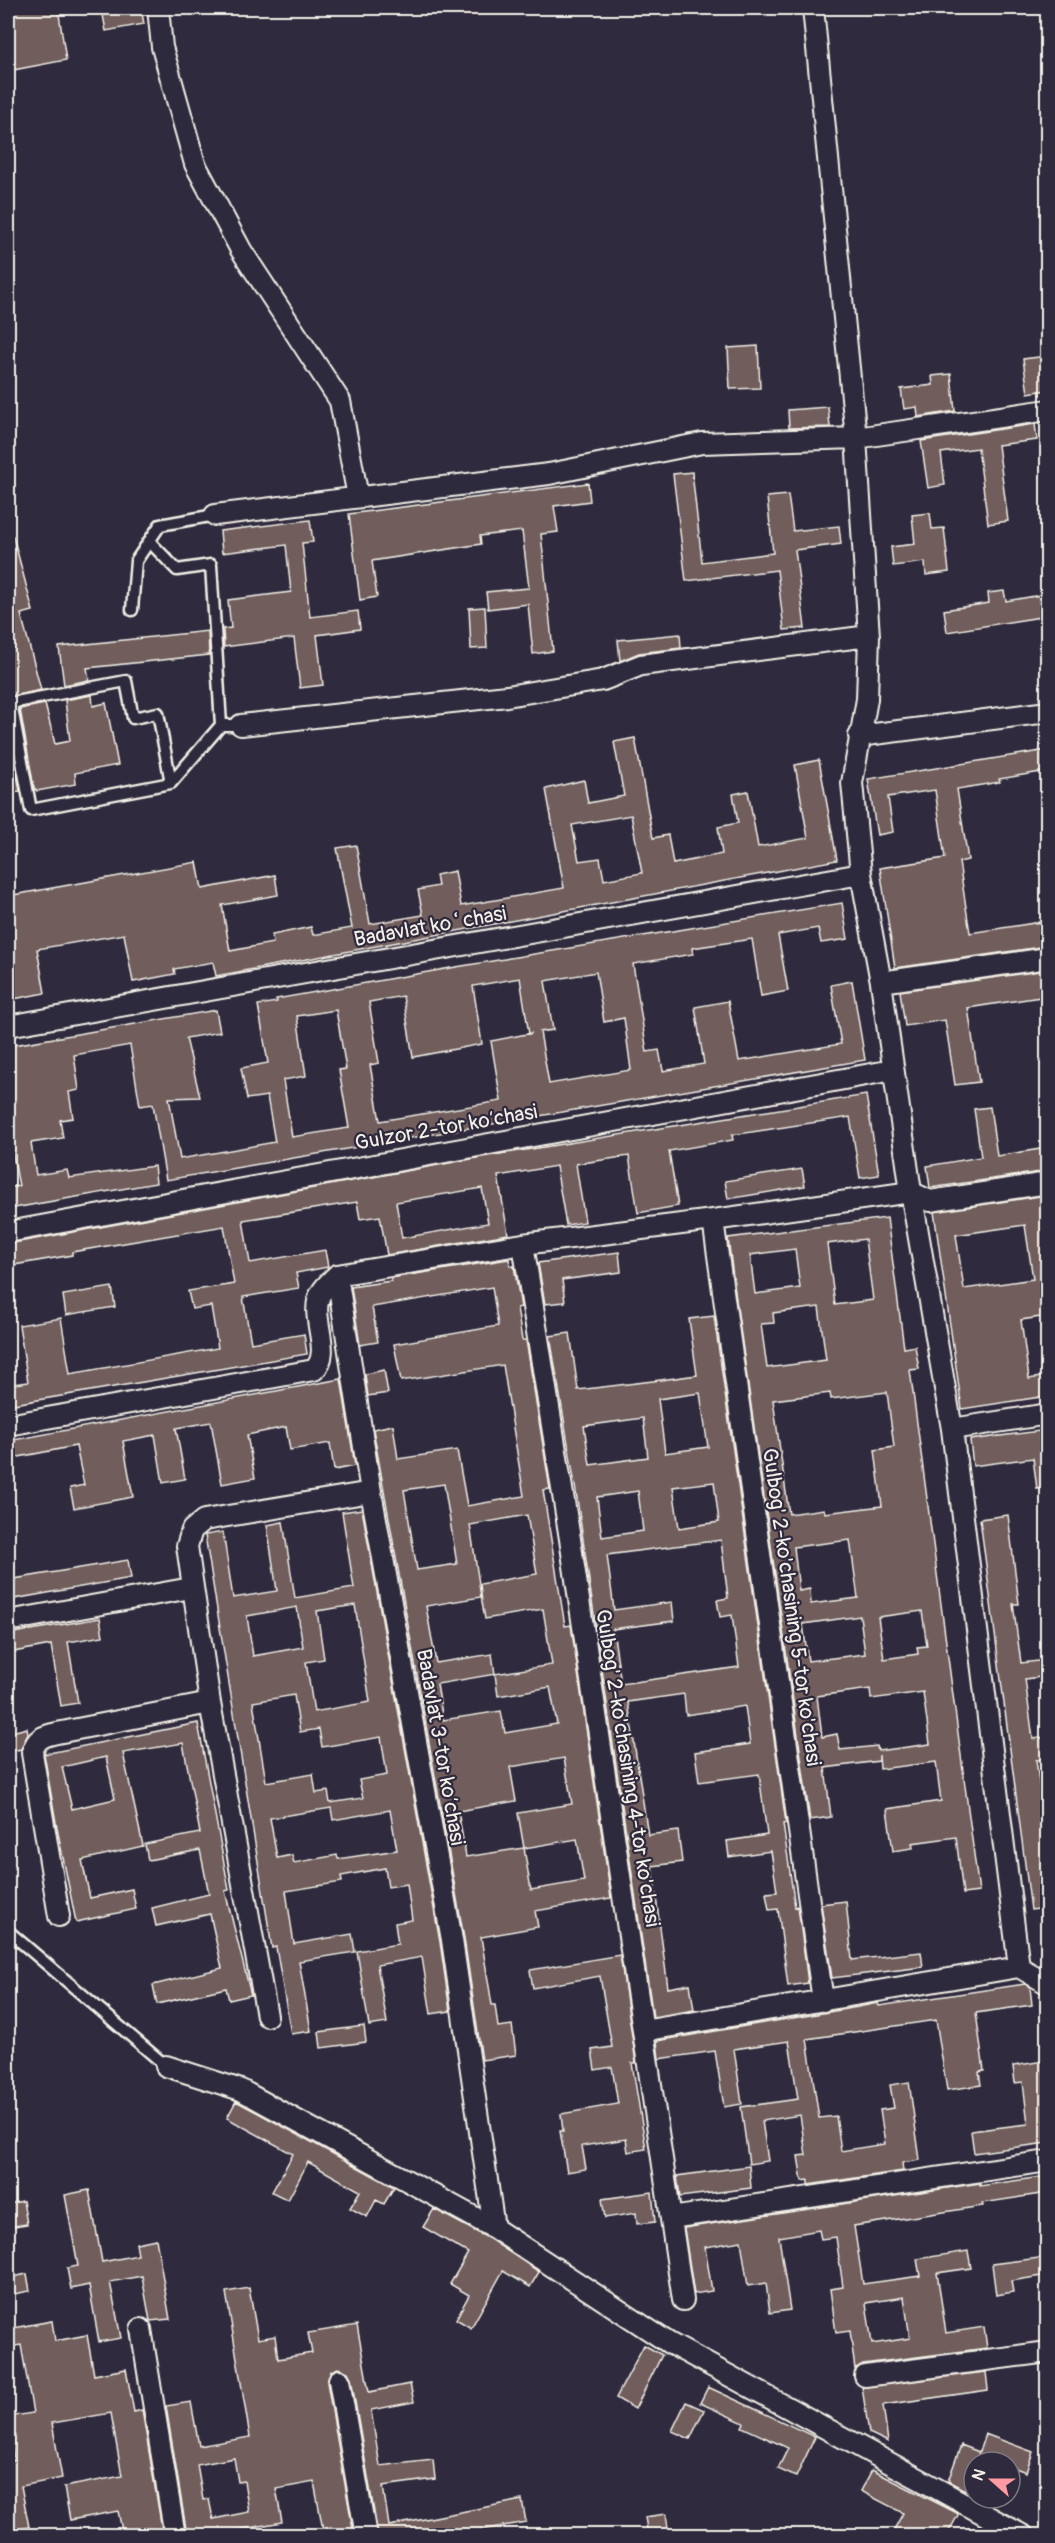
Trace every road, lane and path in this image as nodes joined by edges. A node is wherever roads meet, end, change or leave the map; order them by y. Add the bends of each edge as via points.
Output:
1 (158, 8) edge
2 (813, 8) edge
3 (1047, 410) edge
4 (856, 438) junction
5 (358, 497) junction
6 (215, 515) joint
7 (149, 541) junction
8 (132, 610) dead end
9 (869, 636) junction
10 (1047, 712) edge
11 (221, 725) junction
12 (241, 725) joint
13 (859, 736) junction
14 (171, 783) junction
15 (861, 874) junction
16 (1047, 958) edge
17 (880, 982) junction
18 (8, 1026) edge
19 (893, 1070) junction
20 (1047, 1183) edge
21 (911, 1192) junction
22 (713, 1220) junction
23 (8, 1232) edge
24 (523, 1244) junction
25 (337, 1275) junction
26 (1047, 1414) edge
27 (8, 1425) edge
28 (952, 1429) junction
29 (371, 1492) junction
30 (191, 1588) junction
31 (8, 1621) edge
32 (210, 1703) junction
33 (59, 1916) dead end
34 (8, 1931) edge
35 (1019, 1967) junction
36 (1047, 1984) edge
37 (823, 2001) junction
38 (267, 2016) dead end
39 (644, 2031) junction
40 (166, 2067) joint
41 (1047, 2162) edge
42 (671, 2218) junction
43 (494, 2228) junction
44 (683, 2300) dead end
45 (141, 2329) dead end
46 (1047, 2352) edge
47 (865, 2376) dead end
48 (339, 2380) dead end
49 (175, 2535) edge
50 (366, 2535) edge
51 (1024, 2535) edge

1 - 5 street via 162,47 195,164 241,250 340,400
2 - 4 street
3 - 4 street
4 - 5 street via 702,443 549,474
4 - 9 street
5 - 6 street
6 - 7 lane via 160,525
7 - 8 lane via 135,561
7 - 11 lane via 177,570 211,565
9 - 12 street via 641,665 603,680 507,696
9 - 13 street via 867,699
10 - 13 street
11 - 12 lane
11 - 14 lane
13 - 15 street via 852,783
14 - 14 lane via 31,810 11,703 126,681 133,718 158,713
15 - 17 street
15 - 18 street, Badavlat koʻchasi
16 - 17 street
17 - 19 street
19 - 21 street
19 - 23 street, Gulzor 2-tor koʼchasi
20 - 21 street via 930,1201
21 - 22 street
21 - 28 street
22 - 24 street
22 - 37 street, Gulbog' 2-ko'chasining 5-tor ko'chasi
24 - 25 street
24 - 39 street, Gulbog' 2-ko'chasining 4-tor ko'chasi
25 - 27 street via 320,1294 317,1318 322,1356 314,1370
25 - 29 street, Badavlat 3-tor koʼchasi
26 - 28 street
28 - 35 street
29 - 30 street via 204,1520 192,1530 187,1546
29 - 43 street, Badavlat 3-tor koʼchasi via 452,1940
30 - 31 street
30 - 32 street
32 - 33 street via 42,1736 35,1743 32,1753
32 - 38 street
34 - 40 lane
35 - 36 street
35 - 37 street
37 - 39 street
39 - 42 street, Gulbog' 2-ko'chasining 4-tor ko'chasi
40 - 43 street via 241,2090
41 - 42 street
42 - 44 street, Gulbog' 2-ko'chasining 4-tor ko'chasi
43 - 51 street via 669,2343
45 - 49 street
46 - 47 street
48 - 50 street

